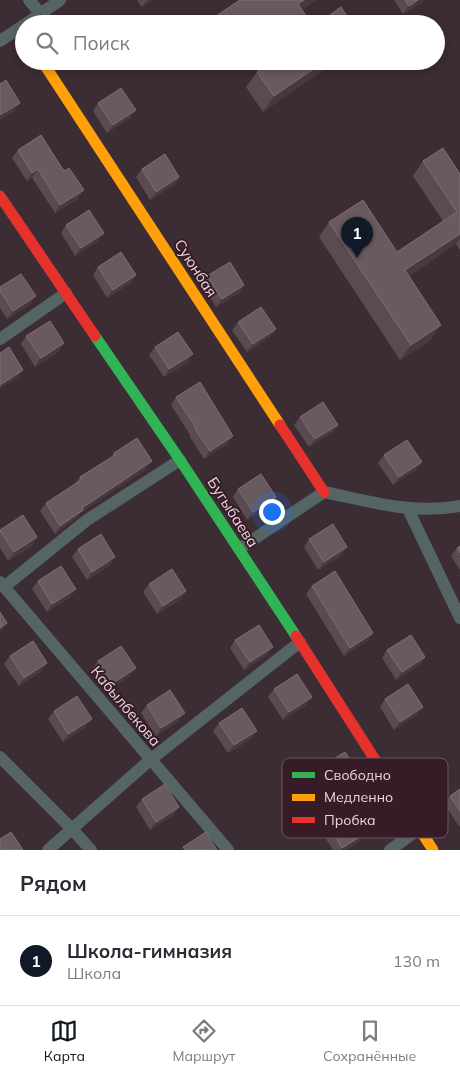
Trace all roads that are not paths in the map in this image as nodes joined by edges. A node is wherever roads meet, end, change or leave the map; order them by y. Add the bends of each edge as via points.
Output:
1 (29, 0) edge
2 (60, 0) edge
3 (40, 13) junction
4 (38, 15) edge
5 (15, 33) edge
6 (0, 41) edge
7 (48, 70) edge
8 (0, 196) edge
9 (66, 293) junction
10 (0, 339) edge
11 (180, 460) junction
12 (324, 492) junction
13 (460, 506) edge
14 (408, 509) junction
15 (239, 548) junction
16 (2, 585) edge
17 (460, 618) edge
18 (300, 642) junction
19 (0, 757) edge
20 (374, 758) edge
21 (150, 760) junction
22 (72, 829) junction
23 (407, 838) edge
24 (425, 838) edge
25 (48, 850) edge
26 (91, 850) edge
27 (228, 850) edge
28 (390, 850) edge
29 (433, 850) edge

1 - 3 street
2 - 3 street
3 - 4 street
5 - 6 street
7 - 12 street, Суюнбая
8 - 9 street, Бугыбаева
9 - 10 street
9 - 11 street, Бугыбаева
11 - 15 street, Бугыбаева
11 - 16 street via 87,520
12 - 14 street
12 - 15 street
13 - 14 street
14 - 17 street
15 - 18 street, Бугыбаева
16 - 21 street, Кабылбекова
18 - 20 street, Бугыбаева
18 - 21 street
19 - 22 street
21 - 22 street
21 - 27 street, Кабылбекова
22 - 25 street
22 - 26 street
23 - 28 street
24 - 29 street, Бугыбаева

